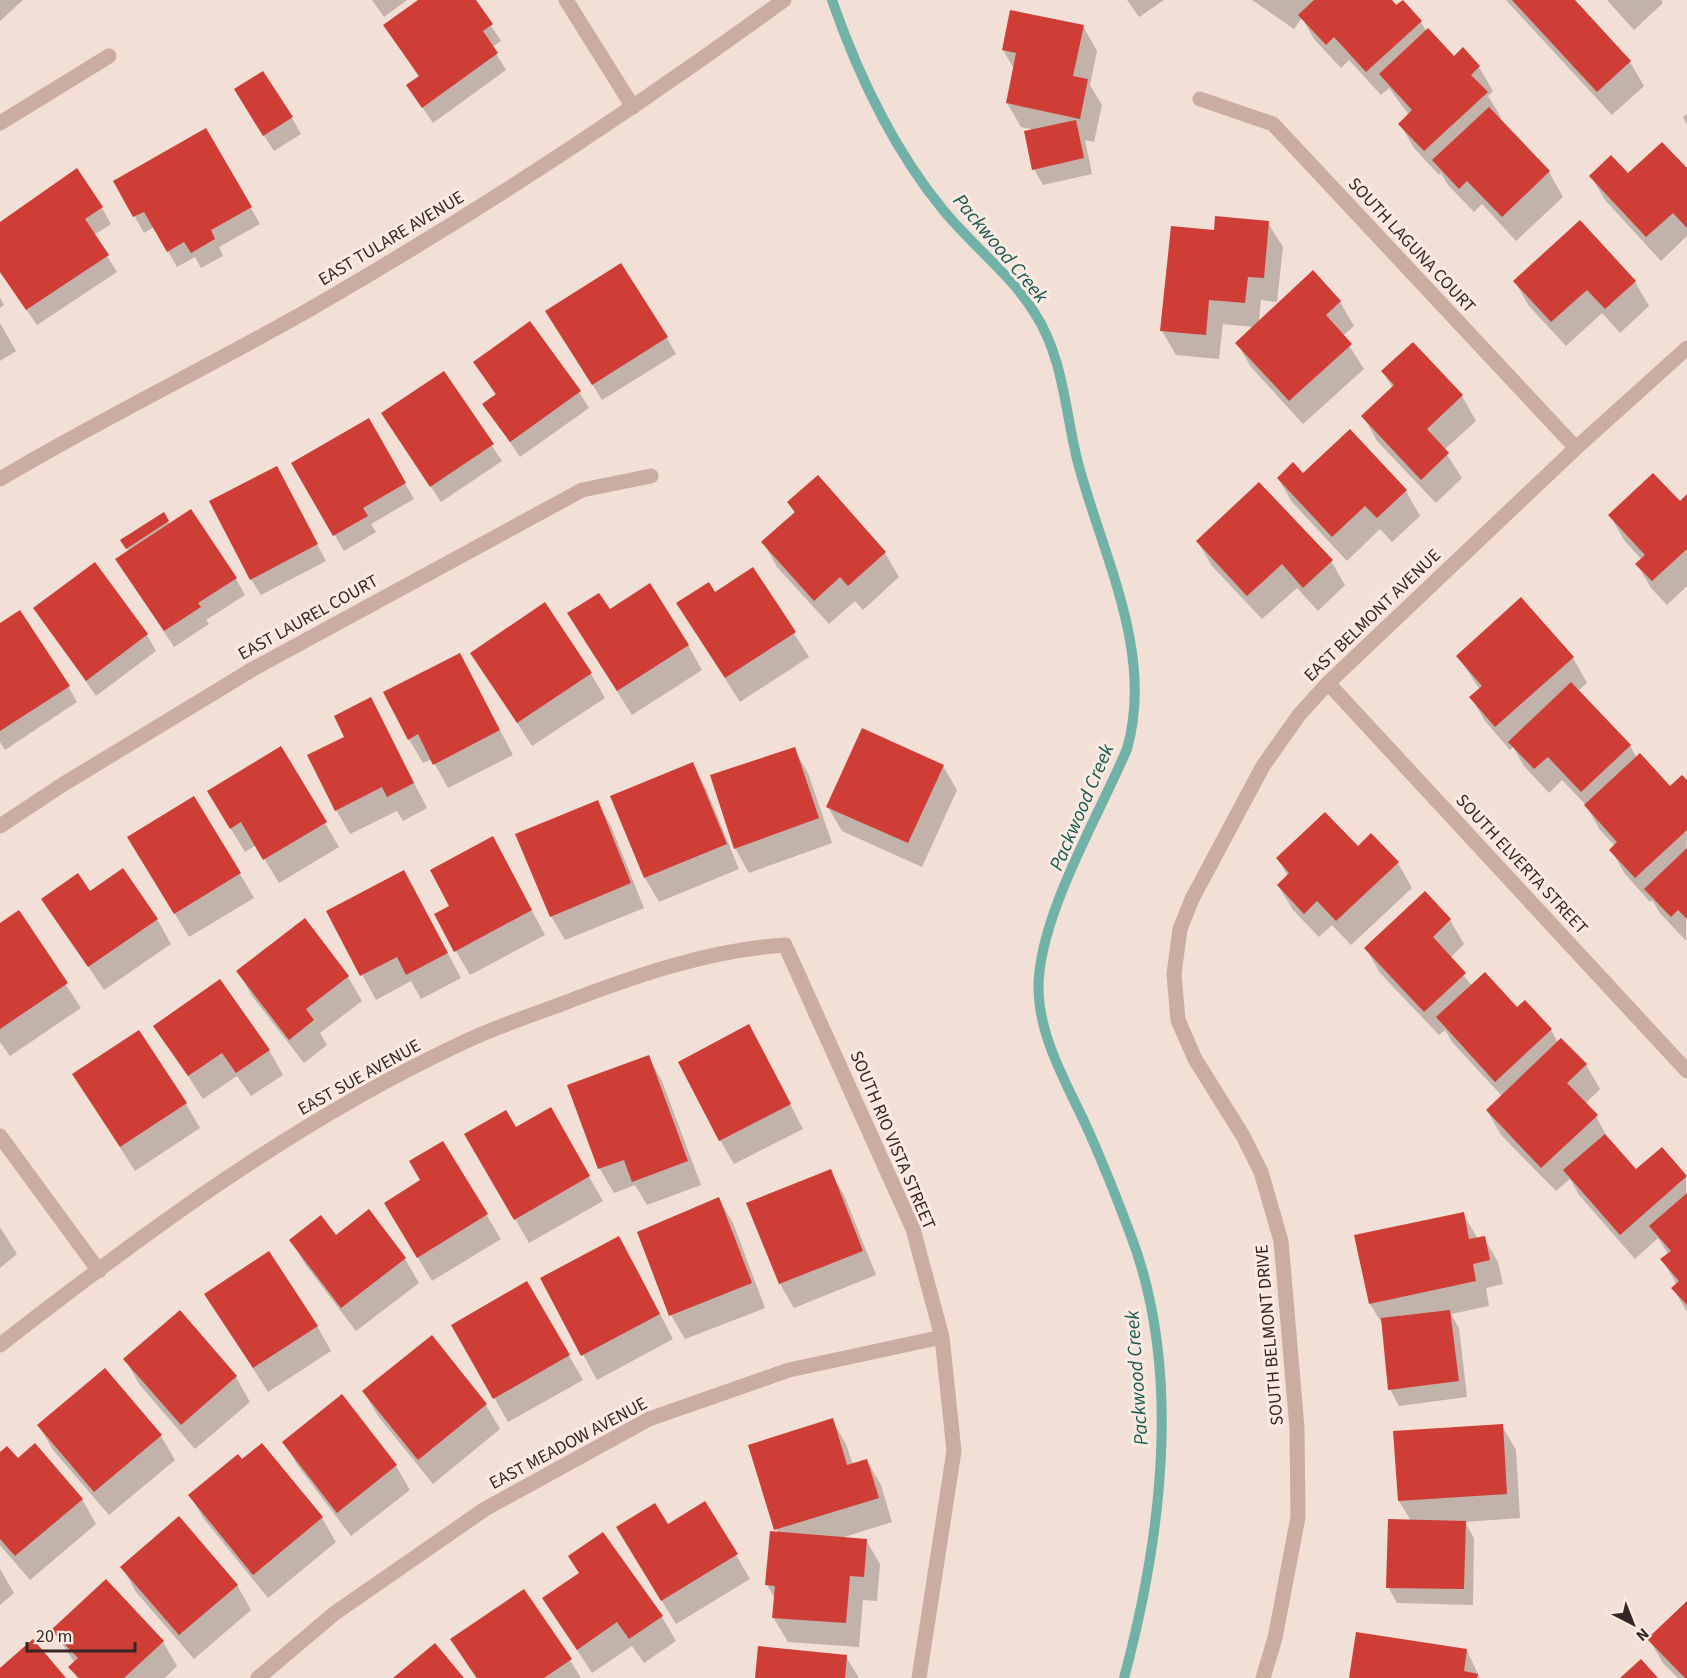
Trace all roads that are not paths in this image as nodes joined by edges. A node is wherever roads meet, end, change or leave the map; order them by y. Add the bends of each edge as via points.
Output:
1 (566, 0) edge
2 (784, 0) edge
3 (109, 56) dead end
4 (1200, 99) dead end
5 (633, 107) junction
6 (0, 123) edge
7 (1685, 354) edge
8 (1576, 448) junction
9 (651, 476) dead end
10 (0, 479) edge
11 (1328, 683) junction
12 (0, 826) edge
13 (785, 945) joint
14 (1174, 974) joint
15 (1687, 1071) edge
16 (0, 1136) edge
17 (99, 1271) junction
18 (942, 1337) junction
19 (0, 1345) edge
20 (258, 1678) edge
21 (919, 1678) edge
22 (1263, 1678) edge

1 - 5 street
2 - 5 street, EAST TULARE AVENUE
3 - 6 street
4 - 8 street, SOUTH LAGUNA COURT via 1272,124
5 - 10 street, EAST TULARE AVENUE via 392,262
7 - 8 street, EAST BELMONT AVENUE
8 - 11 street, EAST BELMONT AVENUE
9 - 12 street, EAST LAUREL COURT via 572,495 253,669
11 - 14 street, EAST BELMONT AVENUE via 1299,715 1263,766 1192,899 1180,929
11 - 15 street, SOUTH ELVERTA STREET
13 - 17 street, EAST SUE AVENUE via 743,948 612,984 462,1043 320,1119 213,1188
13 - 18 street, SOUTH RIO VISTA STREET via 912,1229
14 - 22 street, SOUTH BELMONT DRIVE via 1178,1020 1195,1059 1261,1172 1281,1241 1297,1428 1298,1517 1275,1638
16 - 17 street
17 - 19 street, EAST SUE AVENUE
18 - 20 street, EAST MEADOW AVENUE via 789,1370 649,1419 485,1509 335,1613
18 - 21 street, SOUTH RIO VISTA STREET via 954,1451

